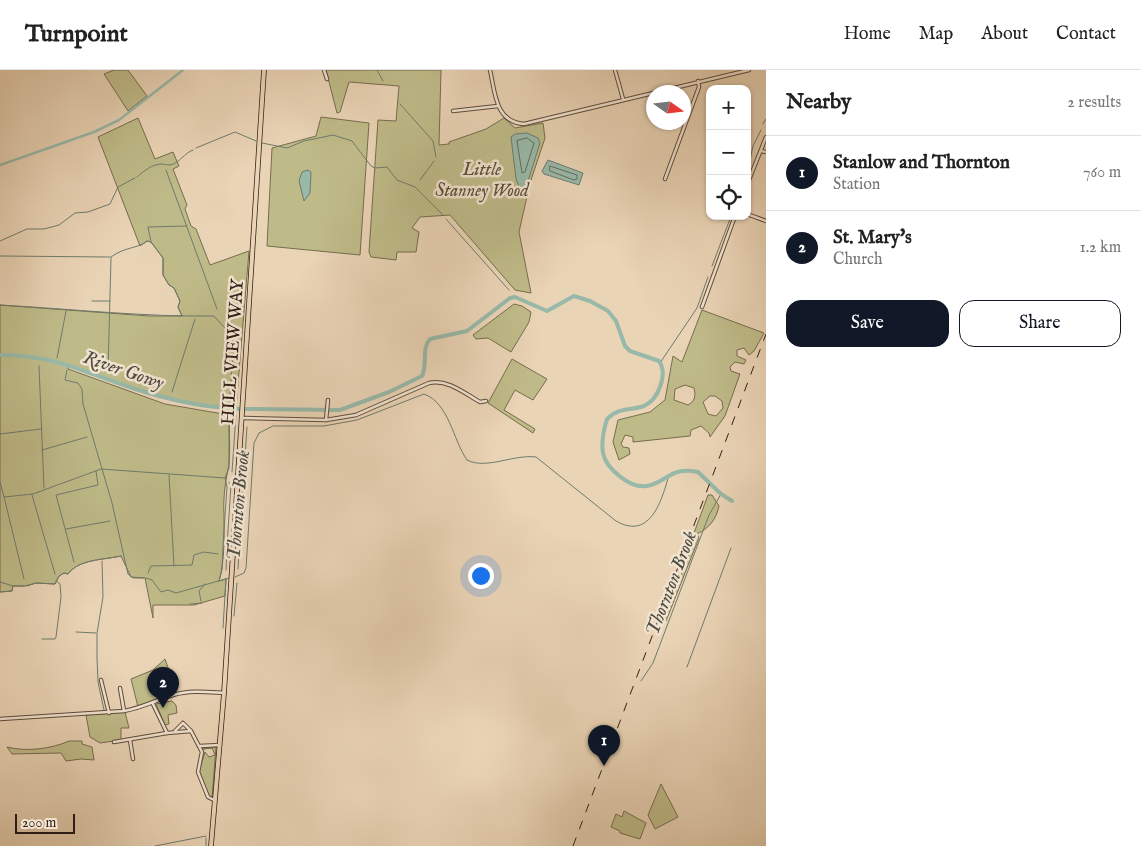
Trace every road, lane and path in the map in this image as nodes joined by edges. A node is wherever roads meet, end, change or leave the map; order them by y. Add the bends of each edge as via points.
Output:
1 (264, 70) edge
2 (324, 70) edge
3 (490, 70) edge
4 (615, 70) edge
5 (749, 70) edge
6 (326, 79) dead end
7 (698, 81) junction
8 (623, 99) junction
9 (498, 106) junction
10 (453, 111) dead end
11 (766, 137) edge
12 (761, 150) junction
13 (766, 152) edge
14 (751, 175) edge
15 (664, 179) dead end
16 (751, 215) edge
17 (734, 220) edge
18 (766, 221) edge
19 (702, 307) dead end
20 (328, 400) dead end
21 (486, 401) dead end
22 (241, 418) junction
23 (326, 420) junction
24 (101, 680) dead end
25 (120, 688) dead end
26 (224, 694) junction
27 (153, 704) junction
28 (124, 711) junction
29 (109, 712) junction
30 (0, 719) edge
31 (163, 728) junction
32 (191, 731) junction
33 (167, 732) junction
34 (174, 732) junction
35 (159, 734) junction
36 (130, 740) junction
37 (114, 742) dead end
38 (220, 745) junction
39 (200, 746) junction
40 (133, 760) dead end
41 (216, 801) junction
42 (211, 846) edge

1 - 22 main road, HILL VIEW WAY
2 - 6 street
3 - 9 street
4 - 8 street
5 - 7 street
7 - 8 street
7 - 15 street via 699,87
8 - 9 street via 524,124 506,118
9 - 10 street
11 - 12 street
12 - 13 street
12 - 14 street
16 - 18 street
17 - 19 street
20 - 23 street
21 - 23 street via 480,402 448,384 435,382 356,415
22 - 23 street
22 - 26 main road, HILL VIEW WAY
24 - 29 street
25 - 28 street
26 - 27 street via 196,692
26 - 38 main road, HILL VIEW WAY
27 - 28 street
27 - 31 street
28 - 29 street
29 - 30 street
31 - 33 street
31 - 35 street
32 - 34 street
32 - 34 street via 183,723
32 - 39 street
33 - 34 street
33 - 35 street
35 - 36 street
36 - 37 street
36 - 40 street
38 - 39 street
38 - 41 main road, HILL VIEW WAY
39 - 41 street via 198,772 208,798
41 - 42 main road, HILL VIEW WAY

